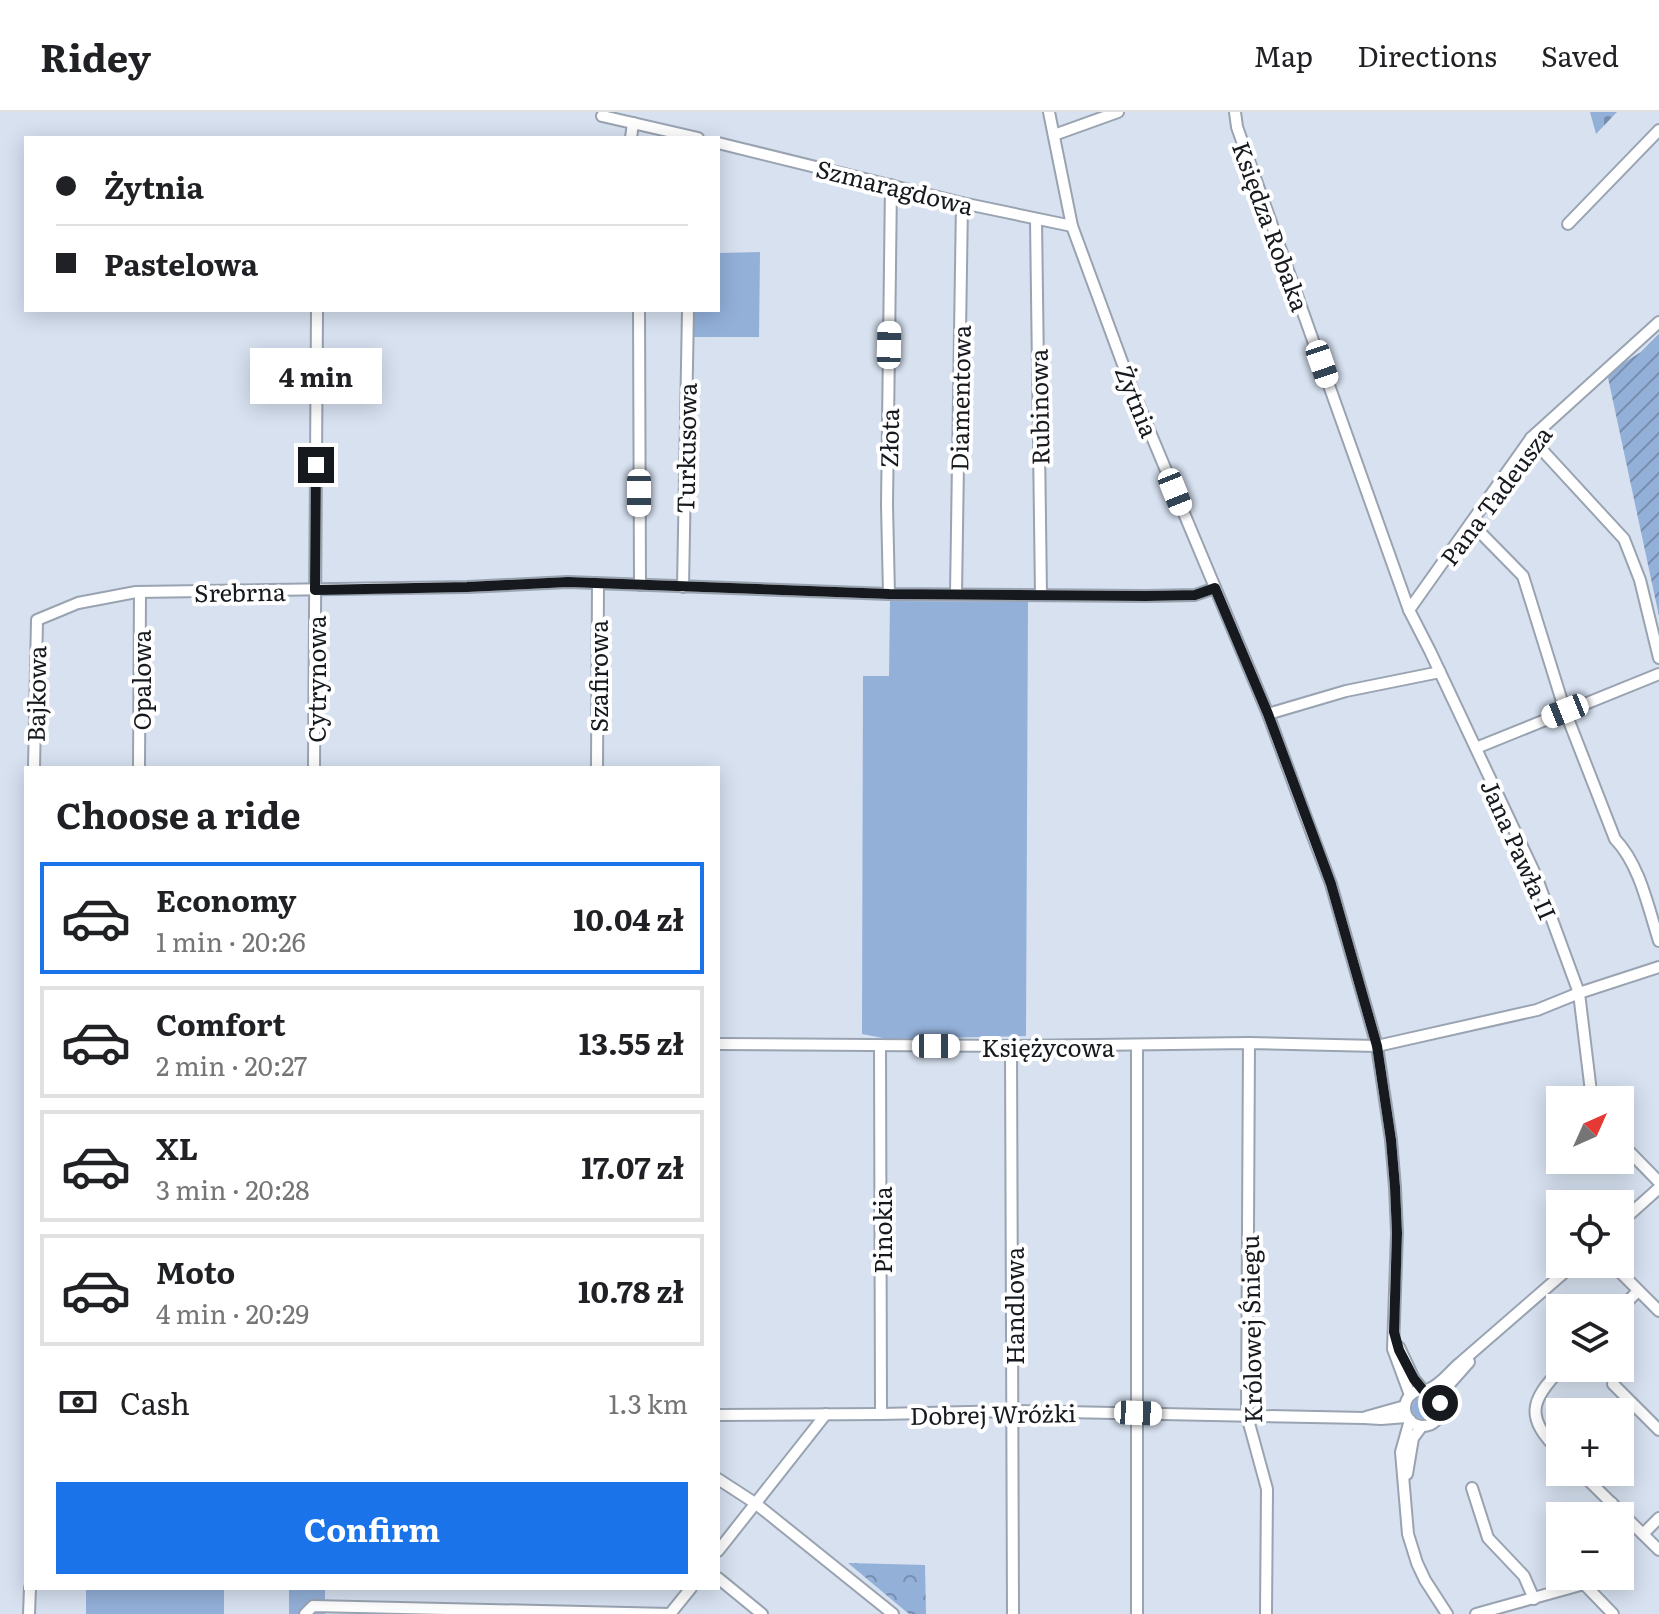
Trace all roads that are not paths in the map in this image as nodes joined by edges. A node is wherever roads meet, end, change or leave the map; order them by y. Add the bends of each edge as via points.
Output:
1 (1049, 112) edge
2 (1118, 112) edge
3 (1235, 112) edge
4 (602, 116) dead end
5 (633, 123) junction
6 (1659, 130) edge
7 (1054, 135) junction
8 (631, 136) edge
9 (690, 136) edge
10 (720, 143) edge
11 (891, 185) junction
12 (962, 203) junction
13 (1036, 219) junction
14 (1568, 224) dead end
15 (1072, 226) junction
16 (317, 312) edge
17 (639, 312) edge
18 (688, 312) edge
19 (1659, 322) edge
20 (1531, 438) junction
21 (1472, 524) junction
22 (598, 584) junction
23 (640, 585) junction
24 (683, 587) junction
25 (1215, 588) junction
26 (315, 590) junction
27 (140, 592) junction
28 (889, 594) junction
29 (956, 594) junction
30 (1041, 595) junction
31 (1409, 610) junction
32 (37, 620) joint
33 (1659, 658) edge
34 (1440, 672) junction
35 (1659, 674) edge
36 (1565, 711) junction
37 (1268, 714) junction
38 (1476, 748) junction
39 (34, 766) edge
40 (139, 766) edge
41 (314, 766) edge
42 (597, 766) edge
43 (1659, 941) edge
44 (1659, 967) edge
45 (1579, 993) junction
46 (1249, 1043) junction
47 (720, 1044) edge
48 (880, 1045) junction
49 (1137, 1045) junction
50 (1011, 1046) junction
51 (1377, 1046) junction
52 (1590, 1086) edge
53 (1634, 1156) edge
54 (1659, 1182) edge
55 (1659, 1188) edge
56 (1634, 1210) edge
57 (1558, 1278) edge
58 (1625, 1278) edge
59 (1638, 1291) junction
60 (1634, 1295) edge
61 (1659, 1311) edge
62 (1394, 1332) junction
63 (1477, 1350) junction
64 (1549, 1382) edge
65 (1613, 1384) dead end
66 (1425, 1390) junction
67 (1440, 1403) junction
68 (1408, 1409) junction
69 (1013, 1411) junction
70 (1138, 1413) junction
71 (826, 1414) junction
72 (881, 1414) junction
73 (720, 1415) edge
74 (1247, 1416) junction
75 (1422, 1426) junction
76 (1659, 1430) edge
77 (1546, 1437) edge
78 (720, 1480) edge
79 (1404, 1484) junction
80 (1594, 1486) edge
81 (1472, 1488) dead end
82 (1611, 1502) edge
83 (755, 1503) junction
84 (1659, 1518) edge
85 (1634, 1525) edge
86 (1643, 1534) junction
87 (720, 1548) edge
88 (1659, 1550) edge
89 (720, 1580) edge
90 (30, 1590) edge
91 (689, 1590) edge
92 (1558, 1590) edge
93 (1593, 1590) edge
94 (1534, 1599) junction
95 (309, 1610) edge
96 (29, 1614) edge
97 (670, 1614) edge
98 (762, 1614) edge
99 (893, 1614) edge
100 (1013, 1614) edge
101 (1137, 1614) edge
102 (1266, 1614) edge
103 (1447, 1614) edge
104 (1476, 1614) edge
105 (1613, 1614) edge

1 - 7 street, Żytnia
2 - 7 street
3 - 31 street, Księdza Robaka
4 - 5 street
5 - 8 street
5 - 9 street
6 - 14 street
7 - 15 street, Żytnia
10 - 11 street, Szmaragdowa
11 - 12 street, Szmaragdowa
11 - 28 street, Złota
12 - 13 street, Szmaragdowa
12 - 29 street, Diamentowa
13 - 15 street, Szmaragdowa
13 - 30 street, Rubinowa
15 - 25 street, Żytnia via 1132,389
16 - 26 street, Cytrynowa
17 - 23 street
18 - 24 street, Turkusowa
19 - 20 street, Pana Tadeusza
20 - 21 street, Pana Tadeusza
20 - 33 street via 1624,539
21 - 31 street, Pana Tadeusza
21 - 36 street via 1523,576
22 - 23 street, Srebrna
22 - 26 street, Srebrna
22 - 42 street, Szafirowa
23 - 24 street, Srebrna
24 - 28 street, Srebrna
25 - 30 street, Srebrna via 1195,595
25 - 37 street, Żytnia
26 - 27 street, Srebrna
26 - 41 street, Cytrynowa
27 - 32 street, Srebrna via 78,603
27 - 40 street, Opalowa
28 - 29 street, Srebrna
29 - 30 street, Srebrna
31 - 34 street, Jana Pawła II
32 - 39 street, Bajkowa
34 - 37 street
34 - 38 street, Jana Pawła II
35 - 36 street
36 - 38 street
36 - 43 street via 1615,839 1635,869
37 - 51 street, Żytnia via 1331,884
38 - 45 street, Jana Pawła II via 1536,876
44 - 45 street, Księżycowa
45 - 51 street, Księżycowa via 1537,1010
45 - 52 street, Jana Pawła II
46 - 49 street, Księżycowa
46 - 51 street, Księżycowa
46 - 74 street, Królowej Śniegu
47 - 48 street, Księżycowa
48 - 50 street, Księżycowa
48 - 72 street, Pinokia
49 - 50 street, Księżycowa
49 - 70 street
50 - 69 street, Handlowa
51 - 62 street, Żytnia via 1395,1187
53 - 54 street
55 - 56 street
57 - 63 street
58 - 59 street
59 - 60 street
59 - 61 street
62 - 66 street, Żytnia via 1407,1366
62 - 68 street, Żytnia
63 - 66 street
63 - 67 street
64 - 77 street via 1536,1409
65 - 76 street
66 - 67 street
66 - 68 street
67 - 75 street via 1437,1419
68 - 74 street, Dobrej Wróżki via 1381,1419
68 - 75 street
68 - 79 street via 1401,1452
69 - 70 street, Dobrej Wróżki
69 - 72 street, Dobrej Wróżki
69 - 100 street, Handlowa
70 - 74 street, Dobrej Wróżki
70 - 101 street
71 - 72 street, Dobrej Wróżki
71 - 73 street, Dobrej Wróżki
71 - 83 street
74 - 102 street, Królowej Śniegu via 1267,1489
75 - 79 street via 1413,1438
78 - 83 street
79 - 103 street via 1410,1544
80 - 82 street
81 - 94 street via 1488,1538 1524,1576
83 - 87 street
83 - 99 street
84 - 86 street
85 - 86 street
86 - 88 street
89 - 98 street
90 - 96 street
91 - 97 street
92 - 94 street
93 - 105 street
94 - 104 street
95 - 97 street

